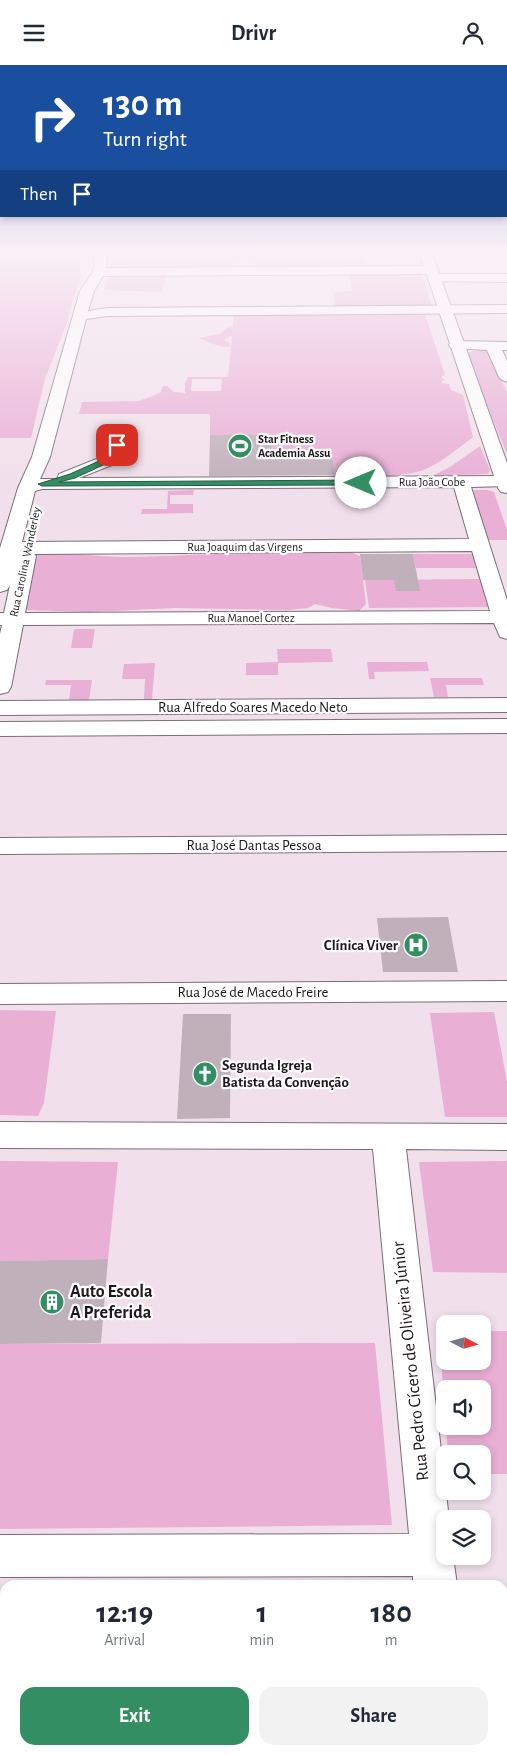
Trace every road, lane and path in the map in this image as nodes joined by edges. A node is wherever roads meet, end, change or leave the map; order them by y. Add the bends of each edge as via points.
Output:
1 (77, 330) edge
2 (451, 330) edge
3 (456, 345) junction
4 (500, 347) edge
5 (507, 377) edge
6 (117, 445) dead end
7 (35, 480) junction
8 (461, 482) junction
9 (506, 484) edge
10 (480, 545) junction
11 (19, 548) junction
12 (0, 586) edge
13 (6, 619) edge
14 (504, 625) edge
15 (0, 687) edge
16 (0, 708) edge
17 (504, 716) edge
18 (0, 729) edge
19 (507, 843) edge
20 (0, 846) edge
21 (507, 991) edge
22 (0, 994) edge
23 (0, 1135) edge
24 (388, 1137) junction
25 (507, 1137) edge
26 (0, 1556) edge
27 (433, 1570) edge

1 - 7 street, Rua Carolina Wanderley
2 - 3 street
3 - 4 street
3 - 9 street
4 - 5 street
6 - 7 street via 111,459 73,476
7 - 8 street, Rua João Cobe
7 - 11 street, Rua Carolina Wanderley
8 - 9 street, Rua João Cobe
8 - 10 street
10 - 11 street, Rua Joaquim das Virgens
10 - 14 street
11 - 12 street, Rua Carolina Wanderley
11 - 13 street, Rua Carolina Wanderley
13 - 14 street, Rua Manoel Cortez
13 - 15 street, Rua Carolina Wanderley
16 - 17 street, Rua Alfredo Soares Macedo Neto
17 - 18 street, Rua Alfredo Soares Macedo Neto
19 - 20 street, Rua José Dantas Pessoa
21 - 22 street, Rua José de Macedo Freire
23 - 24 street
24 - 25 street
24 - 27 street, Rua Pedro Cícero de Oliveira Júnior
26 - 27 street

